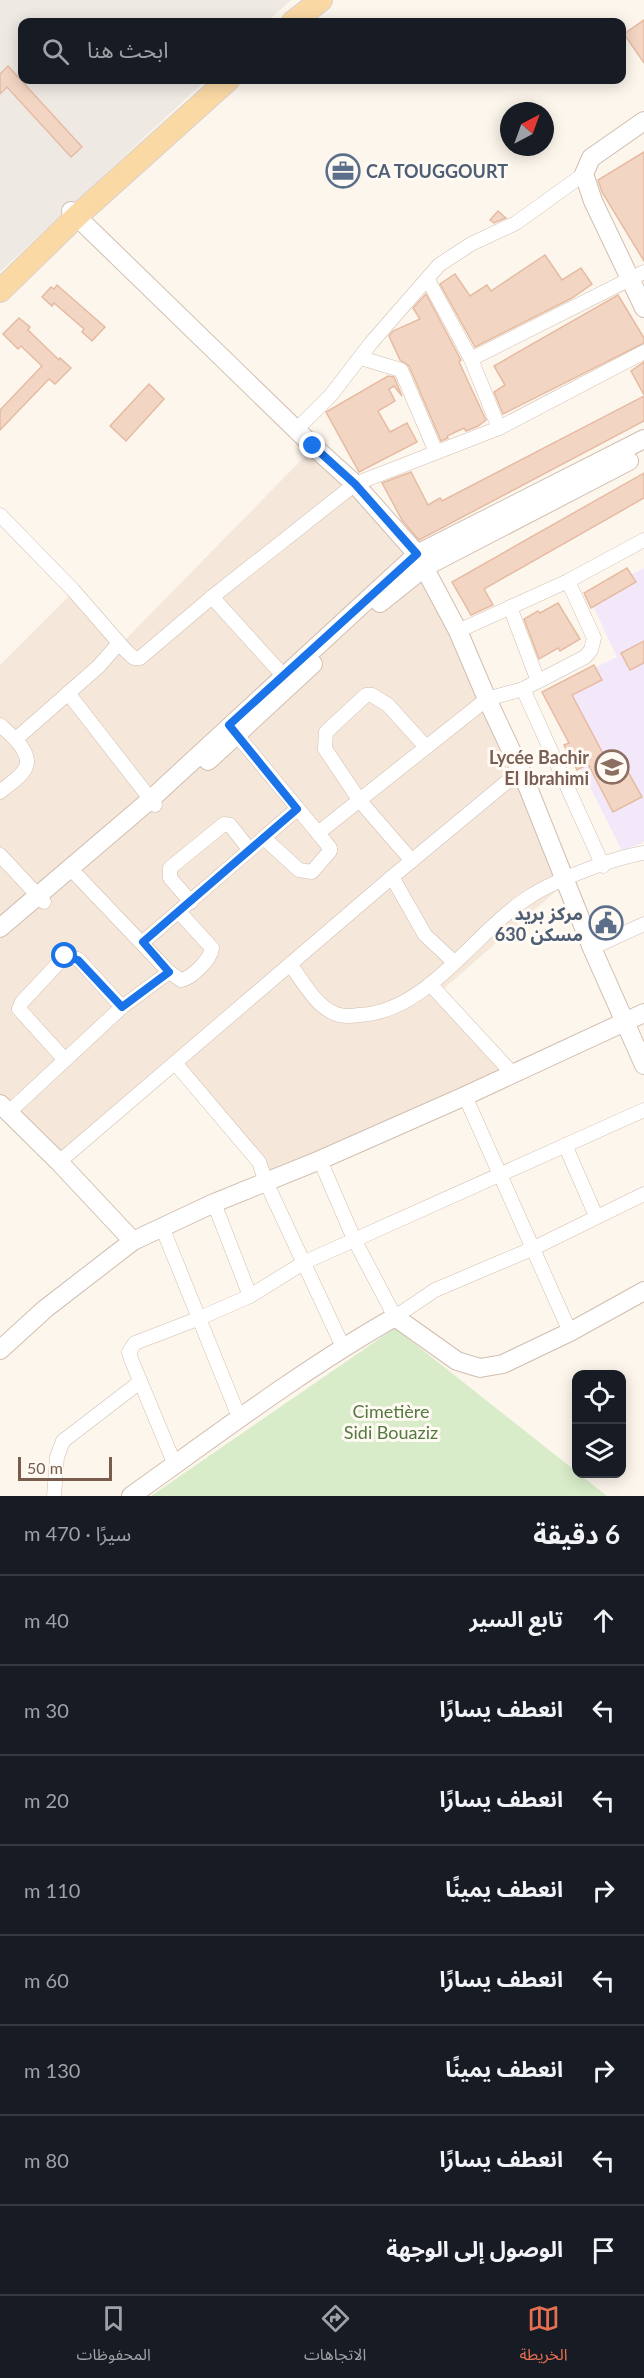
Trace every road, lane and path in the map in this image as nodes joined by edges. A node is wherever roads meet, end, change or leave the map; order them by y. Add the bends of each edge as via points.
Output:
1 (308, 0) edge
2 (321, 0) edge
3 (287, 18) edge
4 (298, 18) edge
5 (214, 84) edge
6 (223, 84) edge
7 (643, 125) edge
8 (584, 174) junction
9 (74, 214) junction
10 (637, 276) edge
11 (428, 280) junction
12 (0, 281) edge
13 (0, 291) edge
14 (644, 308) edge
15 (644, 352) edge
16 (361, 358) junction
17 (471, 359) junction
18 (499, 428) junction
19 (296, 430) junction
20 (644, 440) edge
21 (436, 452) junction
22 (644, 453) edge
23 (355, 484) junction
24 (0, 515) edge
25 (644, 540) edge
26 (421, 560) junction
27 (568, 581) junction
28 (212, 597) junction
29 (510, 607) junction
30 (458, 631) junction
31 (119, 643) junction
32 (287, 680) junction
33 (538, 681) junction
34 (523, 689) junction
35 (68, 693) junction
36 (487, 699) junction
37 (0, 725) edge
38 (233, 731) junction
39 (16, 739) junction
40 (426, 747) junction
41 (520, 771) junction
42 (0, 792) edge
43 (360, 801) junction
44 (152, 803) junction
45 (297, 809) junction
46 (318, 833) junction
47 (264, 838) junction
48 (249, 849) junction
49 (644, 853) edge
50 (0, 855) edge
51 (412, 861) junction
52 (603, 866) junction
53 (73, 871) junction
54 (392, 877) junction
55 (564, 879) junction
56 (41, 899) junction
57 (191, 902) junction
58 (180, 912) junction
59 (644, 924) edge
60 (0, 928) edge
61 (0, 940) edge
62 (143, 942) junction
63 (592, 948) junction
64 (454, 962) junction
65 (291, 964) junction
66 (169, 972) junction
67 (430, 984) junction
68 (122, 1007) junction
69 (644, 1012) edge
70 (624, 1021) junction
71 (65, 1060) junction
72 (175, 1064) junction
73 (644, 1065) edge
74 (512, 1073) junction
75 (465, 1096) junction
76 (4, 1108) edge
77 (644, 1110) edge
78 (565, 1145) junction
79 (320, 1160) junction
80 (59, 1162) junction
81 (501, 1174) junction
82 (266, 1182) junction
83 (644, 1194) edge
84 (214, 1203) junction
85 (596, 1216) junction
86 (162, 1227) junction
87 (354, 1239) junction
88 (134, 1241) junction
89 (534, 1248) junction
90 (305, 1262) junction
91 (644, 1291) edge
92 (250, 1296) junction
93 (395, 1317) junction
94 (200, 1318) junction
95 (570, 1332) junction
96 (343, 1347) junction
97 (0, 1350) edge
98 (140, 1382) junction
99 (239, 1417) junction
100 (175, 1465) junction
101 (54, 1496) edge
102 (131, 1496) edge

1 - 3 main road
2 - 4 main road
5 - 9 main road
6 - 9 main road
7 - 8 street via 591,158
8 - 10 street via 593,201
8 - 11 street via 516,223 448,257
9 - 12 main road
9 - 13 main road
9 - 19 street
10 - 14 street
10 - 17 street
11 - 16 street
11 - 17 street
15 - 18 street
16 - 19 street
16 - 21 street via 401,370
17 - 18 street
18 - 21 street
19 - 23 street
20 - 26 street
21 - 23 street
22 - 26 street
23 - 26 street
23 - 28 street
24 - 31 street
25 - 27 street
26 - 30 street
26 - 32 street via 353,626
27 - 29 street
27 - 33 street via 594,638 593,644 585,657
28 - 31 street via 140,658 133,658
28 - 32 street
29 - 30 street
29 - 33 street
30 - 36 street
31 - 35 street
32 - 38 street
33 - 34 street
34 - 36 street
34 - 52 street
35 - 39 street
35 - 44 street
36 - 40 street
36 - 41 street
37 - 39 street
38 - 44 street
38 - 45 street
39 - 42 street via 25,755 26,767
40 - 43 street
40 - 43 street via 388,705 378,697 366,695 324,737 325,749
41 - 51 street
41 - 55 street
43 - 46 street
43 - 51 street
44 - 53 street
45 - 46 street
45 - 47 street
46 - 47 street via 330,852 309,873 299,870
47 - 48 street
48 - 57 street
48 - 57 street via 230,825 224,824 170,868 170,878
49 - 52 street
50 - 56 street
51 - 54 street
52 - 55 street
53 - 56 street
53 - 62 street
54 - 64 street via 425,935
54 - 65 street
55 - 63 street
55 - 64 street via 527,898
56 - 60 street
56 - 61 street
57 - 58 street
58 - 62 street
58 - 66 street via 211,945 212,952 185,980
59 - 63 street
62 - 66 street
63 - 70 street
64 - 67 street
65 - 67 street via 324,1007 337,1014 371,1015 399,1006
65 - 72 street
66 - 68 street
67 - 74 street
68 - 71 street
68 - 71 street via 78,960 65,956 19,1009
69 - 70 street
70 - 73 street
70 - 74 street
71 - 76 street
72 - 80 street
72 - 82 street via 256,1158
74 - 75 street
75 - 79 street
75 - 81 street
76 - 80 street
77 - 78 street
78 - 81 street
78 - 85 street
79 - 82 street
79 - 87 street
80 - 88 street
81 - 87 street
81 - 89 street
82 - 84 street
82 - 90 street
83 - 85 street
84 - 86 street
84 - 92 street
85 - 89 street
86 - 88 street
86 - 94 street
87 - 90 street
87 - 93 street
88 - 97 street via 45,1309
89 - 93 street via 435,1290
89 - 95 street
90 - 92 street
90 - 96 street
91 - 95 street
92 - 94 street
93 - 95 street via 457,1361 480,1368 503,1364
93 - 96 street
94 - 98 street via 135,1343 129,1352
94 - 99 street
96 - 99 street
98 - 100 street
98 - 101 street via 63,1441 57,1457
99 - 100 street
100 - 102 street

